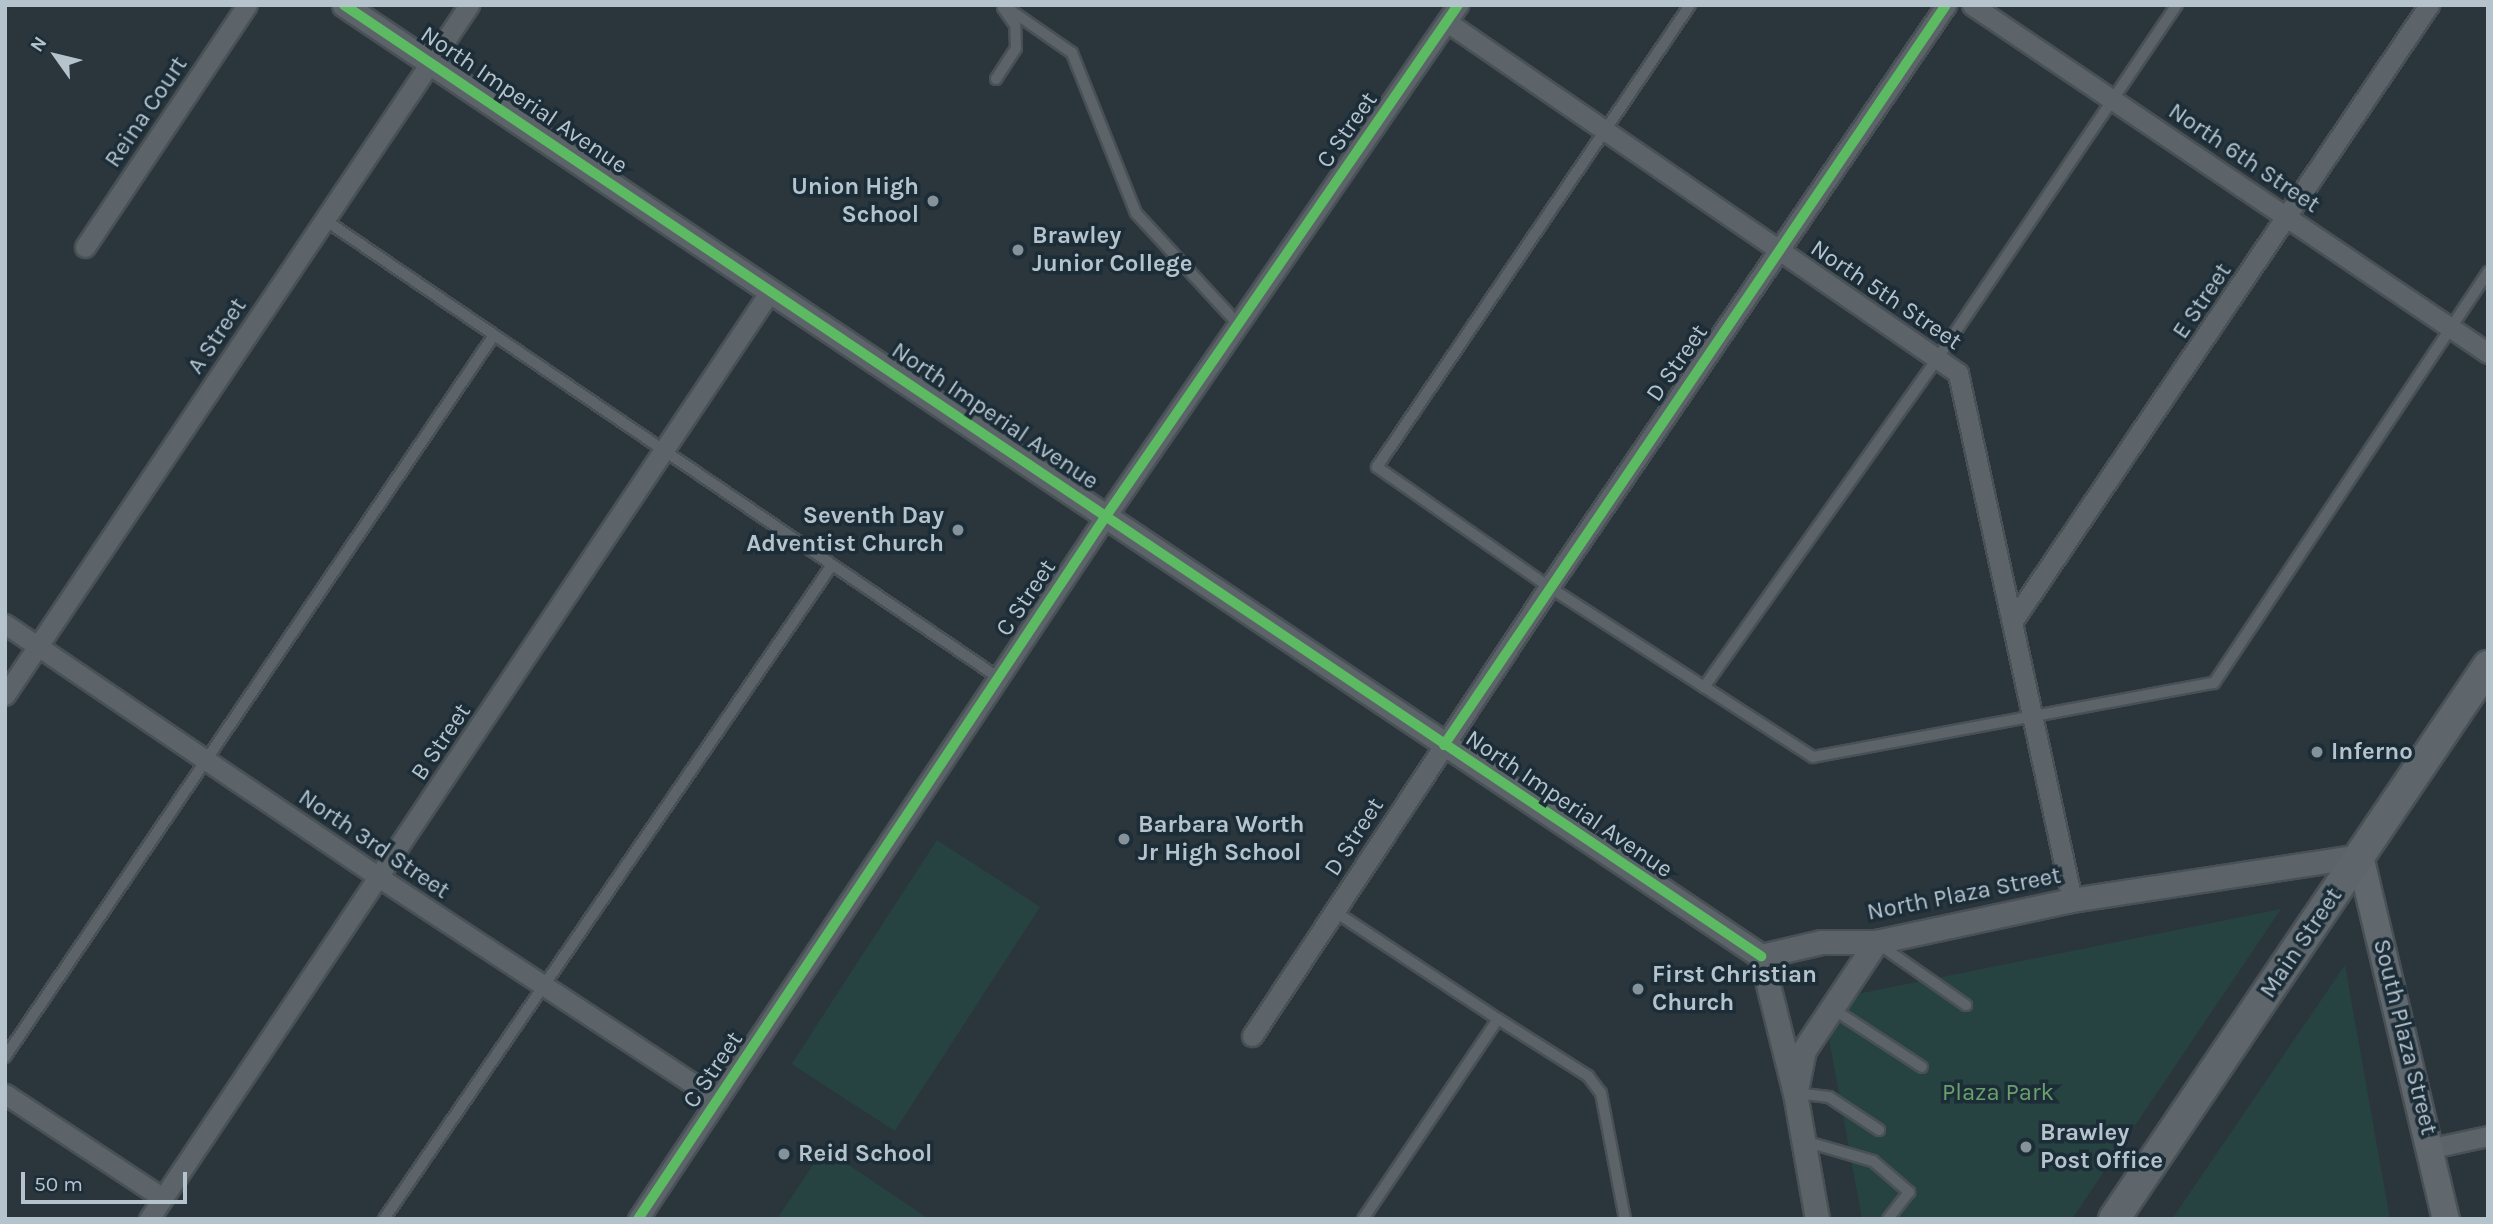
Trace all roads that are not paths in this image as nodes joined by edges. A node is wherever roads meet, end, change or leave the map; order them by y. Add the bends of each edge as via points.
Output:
1 (247, 5) edge
2 (344, 5) edge
3 (469, 5) edge
4 (1002, 5) edge
5 (1458, 5) edge
6 (1690, 5) edge
7 (1946, 5) edge
8 (1972, 5) edge
9 (2177, 5) edge
10 (2429, 5) edge
11 (1447, 22) junction
12 (430, 63) junction
13 (996, 79) dead end
14 (2112, 99) junction
15 (1606, 131) junction
16 (2289, 218) junction
17 (324, 220) junction
18 (85, 247) dead end
19 (1780, 251) junction
20 (2488, 272) edge
21 (771, 290) junction
22 (1238, 324) junction
23 (2451, 328) junction
24 (494, 335) junction
25 (2488, 353) edge
26 (1937, 359) junction
27 (664, 450) junction
28 (1106, 516) junction
29 (832, 565) junction
30 (1549, 587) junction
31 (2012, 622) junction
32 (5, 624) edge
33 (38, 646) junction
34 (2488, 666) edge
35 (999, 678) junction
36 (1704, 687) junction
37 (5, 695) edge
38 (2033, 719) junction
39 (1444, 745) junction
40 (207, 761) junction
41 (2360, 856) junction
42 (380, 878) junction
43 (2072, 900) junction
44 (1334, 911) junction
45 (1876, 942) junction
46 (1761, 956) junction
47 (542, 984) junction
48 (1966, 1005) dead end
49 (1832, 1009) junction
50 (1498, 1019) junction
51 (1252, 1036) dead end
52 (5, 1057) edge
53 (1922, 1067) dead end
54 (1796, 1093) junction
55 (5, 1094) edge
56 (718, 1100) junction
57 (1879, 1130) dead end
58 (2488, 1136) edge
59 (1804, 1140) junction
60 (2432, 1148) junction
61 (163, 1198) junction
62 (149, 1219) edge
63 (384, 1219) edge
64 (638, 1219) edge
65 (1363, 1219) edge
66 (1625, 1219) edge
67 (1817, 1219) edge
68 (1888, 1219) edge
69 (2114, 1219) edge
70 (2446, 1219) edge

1 - 18 street, Reina Court
2 - 12 street, North Imperial Avenue
3 - 12 street, A Street
4 - 13 lane via 1015,25 1016,48
4 - 22 lane via 1072,53 1136,212
5 - 11 street, C Street
6 - 15 lane
7 - 19 street, D Street
8 - 14 street, North 6th Street
9 - 14 lane
10 - 16 street, E Street
11 - 15 street, North 5th Street
11 - 22 street, C Street
12 - 17 street, A Street
12 - 21 street, North Imperial Avenue
14 - 16 street, North 6th Street
14 - 26 lane
15 - 19 street, North 5th Street
15 - 30 lane via 1377,467
16 - 23 street, North 6th Street
16 - 31 street, E Street
17 - 24 lane
17 - 33 street, A Street
19 - 26 street, North 5th Street
19 - 30 street, D Street
20 - 23 lane
21 - 27 street, B Street
21 - 28 street, North Imperial Avenue
22 - 28 street, C Street
23 - 25 street, North 6th Street
23 - 38 lane via 2214,683
24 - 27 lane
24 - 40 lane
26 - 31 street, North 5th Street via 1958,373
26 - 36 lane
27 - 29 lane
27 - 42 street, B Street
28 - 35 street, C Street
28 - 39 street, North Imperial Avenue
29 - 35 lane
29 - 47 lane
30 - 36 lane
30 - 39 street, D Street
31 - 38 street, North 5th Street
32 - 33 street, North 3rd Street
33 - 37 street, A Street
33 - 40 street, North 3rd Street
34 - 41 main road, Main Street
35 - 56 street, C Street
36 - 38 lane via 1813,757
38 - 43 street, North 5th Street
39 - 44 street, D Street
39 - 46 street, North Imperial Avenue
40 - 42 street, North 3rd Street
40 - 52 lane
41 - 43 street, North Plaza Street
41 - 60 main road, South Plaza Street
41 - 69 main road, Main Street
42 - 47 street, North 3rd Street
42 - 61 street, B Street
43 - 45 street, North Plaza Street
44 - 50 lane
44 - 51 street, D Street
45 - 46 street, North Plaza Street via 1821,942
45 - 48 lane
45 - 49 street
46 - 54 street
47 - 56 street, North 3rd Street
47 - 63 lane
49 - 53 lane
49 - 54 street via 1804,1050
50 - 65 lane
50 - 66 lane via 1588,1076 1601,1093
54 - 57 lane via 1829,1097
54 - 59 street
55 - 61 street
56 - 64 street, C Street
58 - 60 street
59 - 67 street
59 - 68 lane via 1873,1161 1909,1192
60 - 70 main road, South Plaza Street
61 - 62 street, B Street

